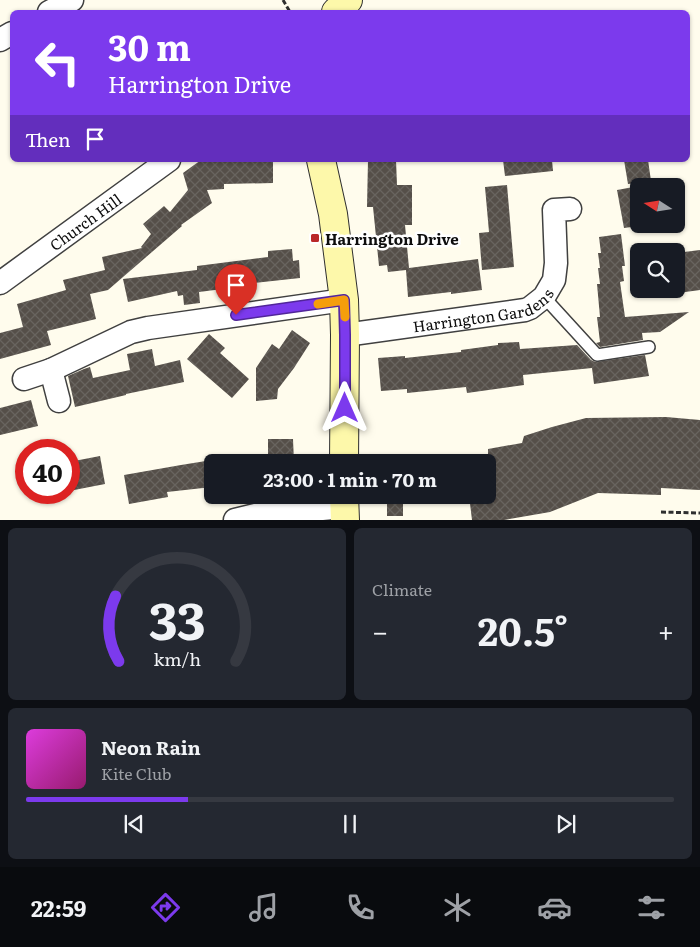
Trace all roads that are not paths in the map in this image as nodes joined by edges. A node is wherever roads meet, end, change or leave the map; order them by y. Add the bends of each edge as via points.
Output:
1 (72, 0) edge
2 (348, 0) edge
3 (54, 10) edge
4 (338, 10) edge
5 (166, 162) edge
6 (321, 162) edge
7 (570, 209) dead end
8 (0, 283) edge
9 (544, 297) junction
10 (344, 300) junction
11 (345, 335) junction
12 (649, 347) dead end
13 (51, 370) junction
14 (24, 379) dead end
15 (59, 401) dead end
16 (344, 454) edge
17 (344, 507) edge
18 (235, 520) edge

1 - 3 street
2 - 4 street
5 - 8 street, Church Hill
6 - 10 street via 333,214
7 - 9 street, Harrington Gardens via 554,210 556,272
9 - 11 street, Harrington Gardens via 525,310
9 - 12 lane via 597,354
10 - 11 street
10 - 13 street via 131,332
11 - 16 street
13 - 14 street
13 - 15 street
17 - 18 street via 272,511

